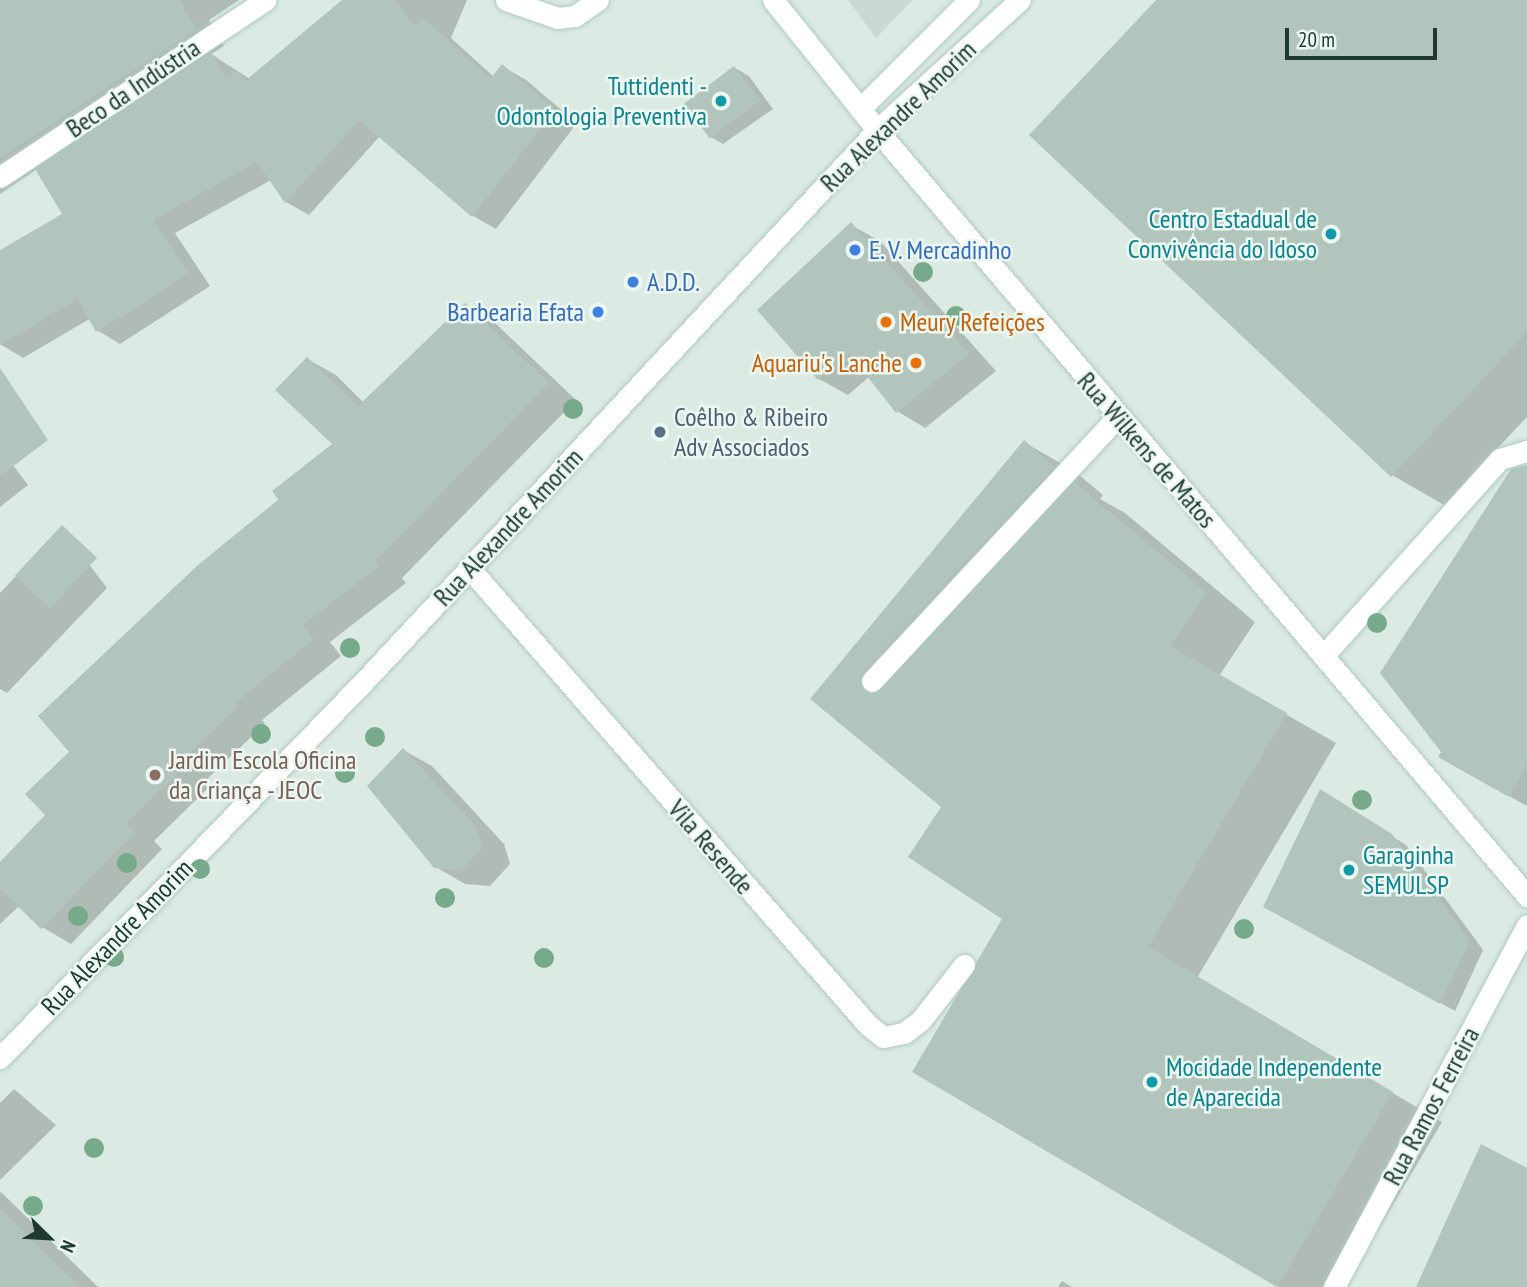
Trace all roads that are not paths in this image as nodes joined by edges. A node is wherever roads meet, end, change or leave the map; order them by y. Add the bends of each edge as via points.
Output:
1 (265, 0) edge
2 (506, 0) edge
3 (598, 0) edge
4 (773, 0) edge
5 (970, 0) edge
6 (1020, 0) edge
7 (860, 109) junction
8 (877, 130) junction
9 (0, 177) edge
10 (1118, 416) junction
11 (1527, 451) edge
12 (470, 569) junction
13 (1323, 656) junction
14 (872, 681) dead end
15 (1527, 896) edge
16 (1527, 925) edge
17 (964, 965) dead end
18 (0, 1058) edge
19 (1334, 1287) edge

1 - 9 street, Beco da Indústria
2 - 3 street via 558,18 575,16
4 - 7 street, Rua Wilkens de Matos
5 - 7 street
6 - 8 street, Rua Alexandre Amorim
7 - 8 street, Rua Wilkens de Matos
8 - 10 street, Rua Wilkens de Matos
8 - 12 street, Rua Alexandre Amorim
10 - 13 street, Rua Wilkens de Matos
10 - 14 street
11 - 13 street via 1500,459
12 - 17 street, Vila Resende via 883,1037 904,1033 921,1020
12 - 18 street, Rua Alexandre Amorim
13 - 15 street, Rua Wilkens de Matos
16 - 19 street, Rua Ramos Ferreira

